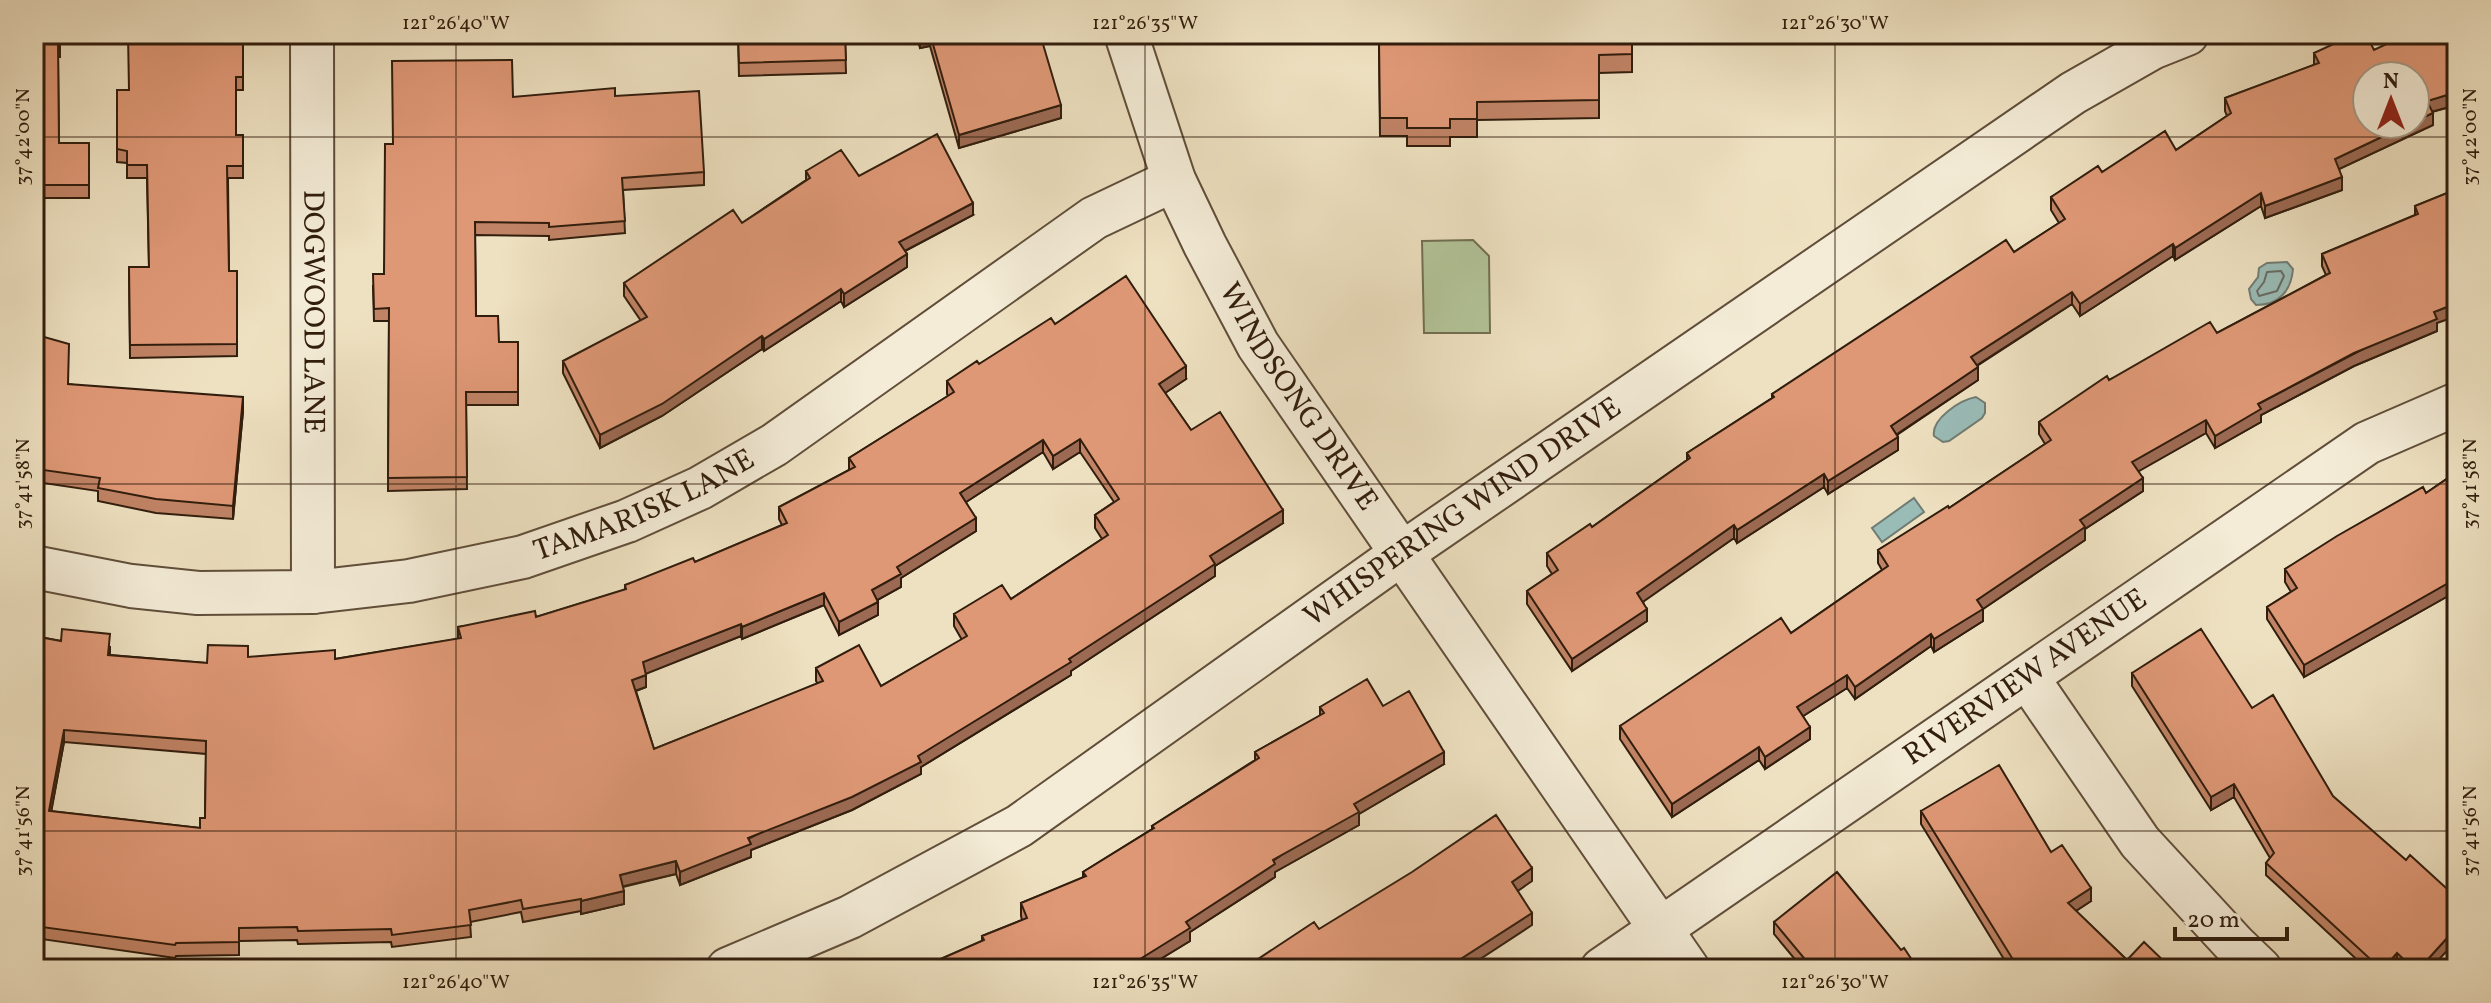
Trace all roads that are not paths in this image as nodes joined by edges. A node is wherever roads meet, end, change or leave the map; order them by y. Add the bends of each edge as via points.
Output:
1 (312, 34) edge
2 (1126, 34) edge
3 (2187, 34) edge
4 (1174, 180) junction
5 (2457, 404) edge
6 (1401, 554) junction
7 (34, 567) edge
8 (313, 592) junction
9 (2027, 677) junction
10 (1660, 929) junction
11 (728, 969) edge
12 (1602, 969) edge
13 (1688, 969) edge
14 (2260, 969) edge

1 - 8 street, DOGWOOD LANE
2 - 4 street, WINDSONG DRIVE
3 - 6 street, WHISPERING WIND DRIVE via 2073,93
4 - 6 street, WINDSONG DRIVE via 1258,345
4 - 8 street, TAMARISK LANE via 1094,218 774,445 700,488 627,521 523,557 409,581
5 - 9 street, RIVERVIEW AVENUE via 2367,443
6 - 10 street, WINDSONG DRIVE
6 - 11 street, WHISPERING WIND DRIVE via 1019,826 850,917
7 - 8 street, TAMARISK LANE via 198,593
9 - 10 street, RIVERVIEW AVENUE
9 - 14 street via 2140,842
10 - 12 street, RIVERVIEW AVENUE
10 - 13 street, WINDSONG DRIVE

